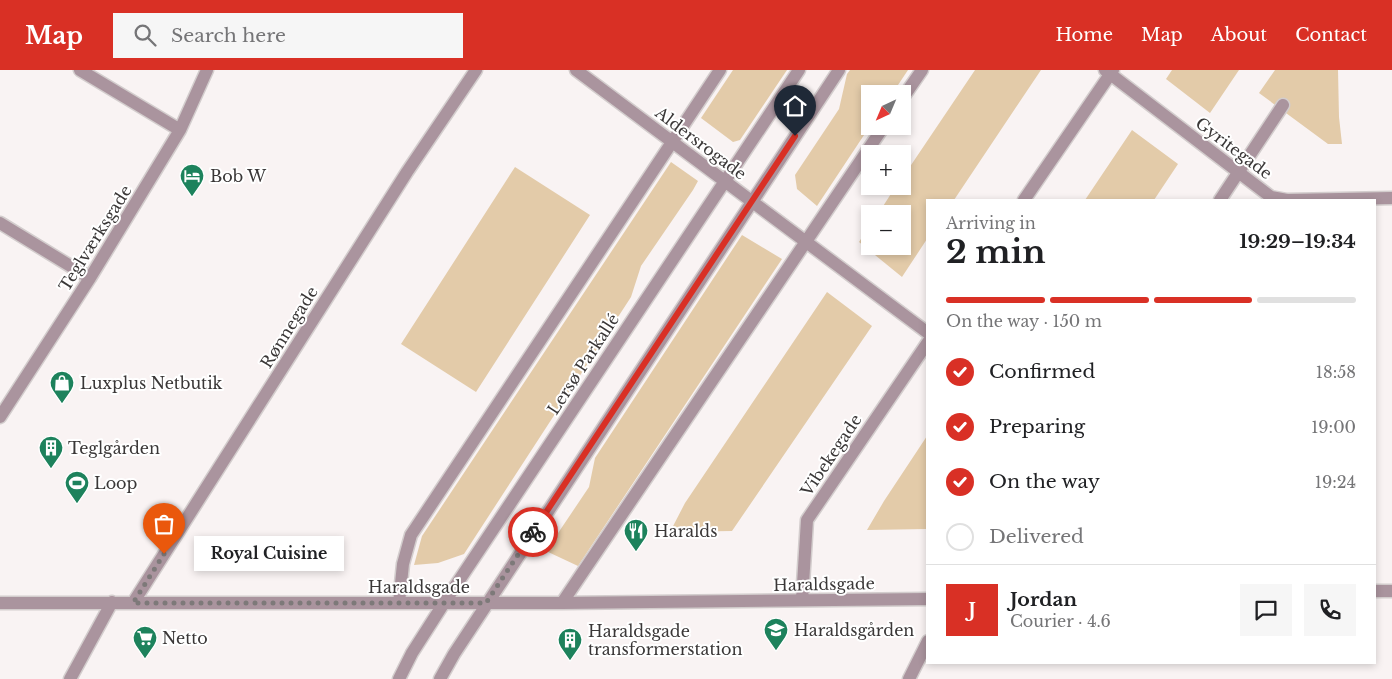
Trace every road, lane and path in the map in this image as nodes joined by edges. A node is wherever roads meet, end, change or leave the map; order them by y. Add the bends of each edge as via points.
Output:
1 (80, 70) edge
2 (207, 70) edge
3 (476, 70) edge
4 (576, 70) edge
5 (720, 70) edge
6 (799, 70) edge
7 (839, 70) edge
8 (922, 70) edge
9 (1109, 71) edge
10 (911, 86) edge
11 (1282, 105) dead end
12 (180, 130) junction
13 (878, 135) edge
14 (671, 142) junction
15 (1238, 172) junction
16 (724, 181) junction
17 (1392, 198) edge
18 (1025, 199) edge
19 (1221, 199) edge
20 (1282, 199) edge
21 (1340, 199) edge
22 (752, 201) junction
23 (0, 223) edge
24 (806, 241) junction
25 (90, 278) junction
26 (926, 331) edge
27 (926, 345) edge
28 (0, 418) edge
29 (1376, 591) edge
30 (1392, 591) edge
31 (926, 598) edge
32 (802, 600) junction
33 (112, 602) junction
34 (0, 603) edge
35 (133, 603) junction
36 (399, 603) junction
37 (486, 603) junction
38 (562, 603) junction
39 (444, 604) junction
40 (926, 646) edge
41 (70, 679) edge
42 (399, 679) edge
43 (440, 679) edge
44 (909, 679) edge

1 - 12 street
2 - 12 street, Teglværksgade
3 - 35 street, Rønnegade via 407,172
4 - 14 street, Aldersrogade
5 - 14 street
6 - 16 street, Lersø Parkallé
7 - 22 street
8 - 10 street
9 - 15 street, Gyritegade
9 - 18 street
11 - 15 street
12 - 25 street, Teglværksgade
13 - 24 street
14 - 16 street, Aldersrogade
14 - 36 street via 411,535 403,564
15 - 19 street
15 - 20 street, Gyritegade via 1271,197
16 - 22 street, Aldersrogade
16 - 39 street, Lersø Parkallé
17 - 21 street, Gyritegade
22 - 24 street, Aldersrogade
22 - 37 street
23 - 25 street
24 - 26 street, Aldersrogade
24 - 38 street
25 - 28 street, Teglværksgade
27 - 32 street, Vibekegade via 807,520
29 - 30 street
31 - 32 street, Haraldsgade
32 - 38 street, Haraldsgade
33 - 34 street, Haraldsgade
33 - 35 street, Haraldsgade
33 - 41 street
35 - 36 street, Haraldsgade
36 - 39 street, Haraldsgade
37 - 38 street, Haraldsgade
37 - 39 street, Haraldsgade
37 - 43 street
39 - 42 street, Lersø Parkallé
40 - 44 street

